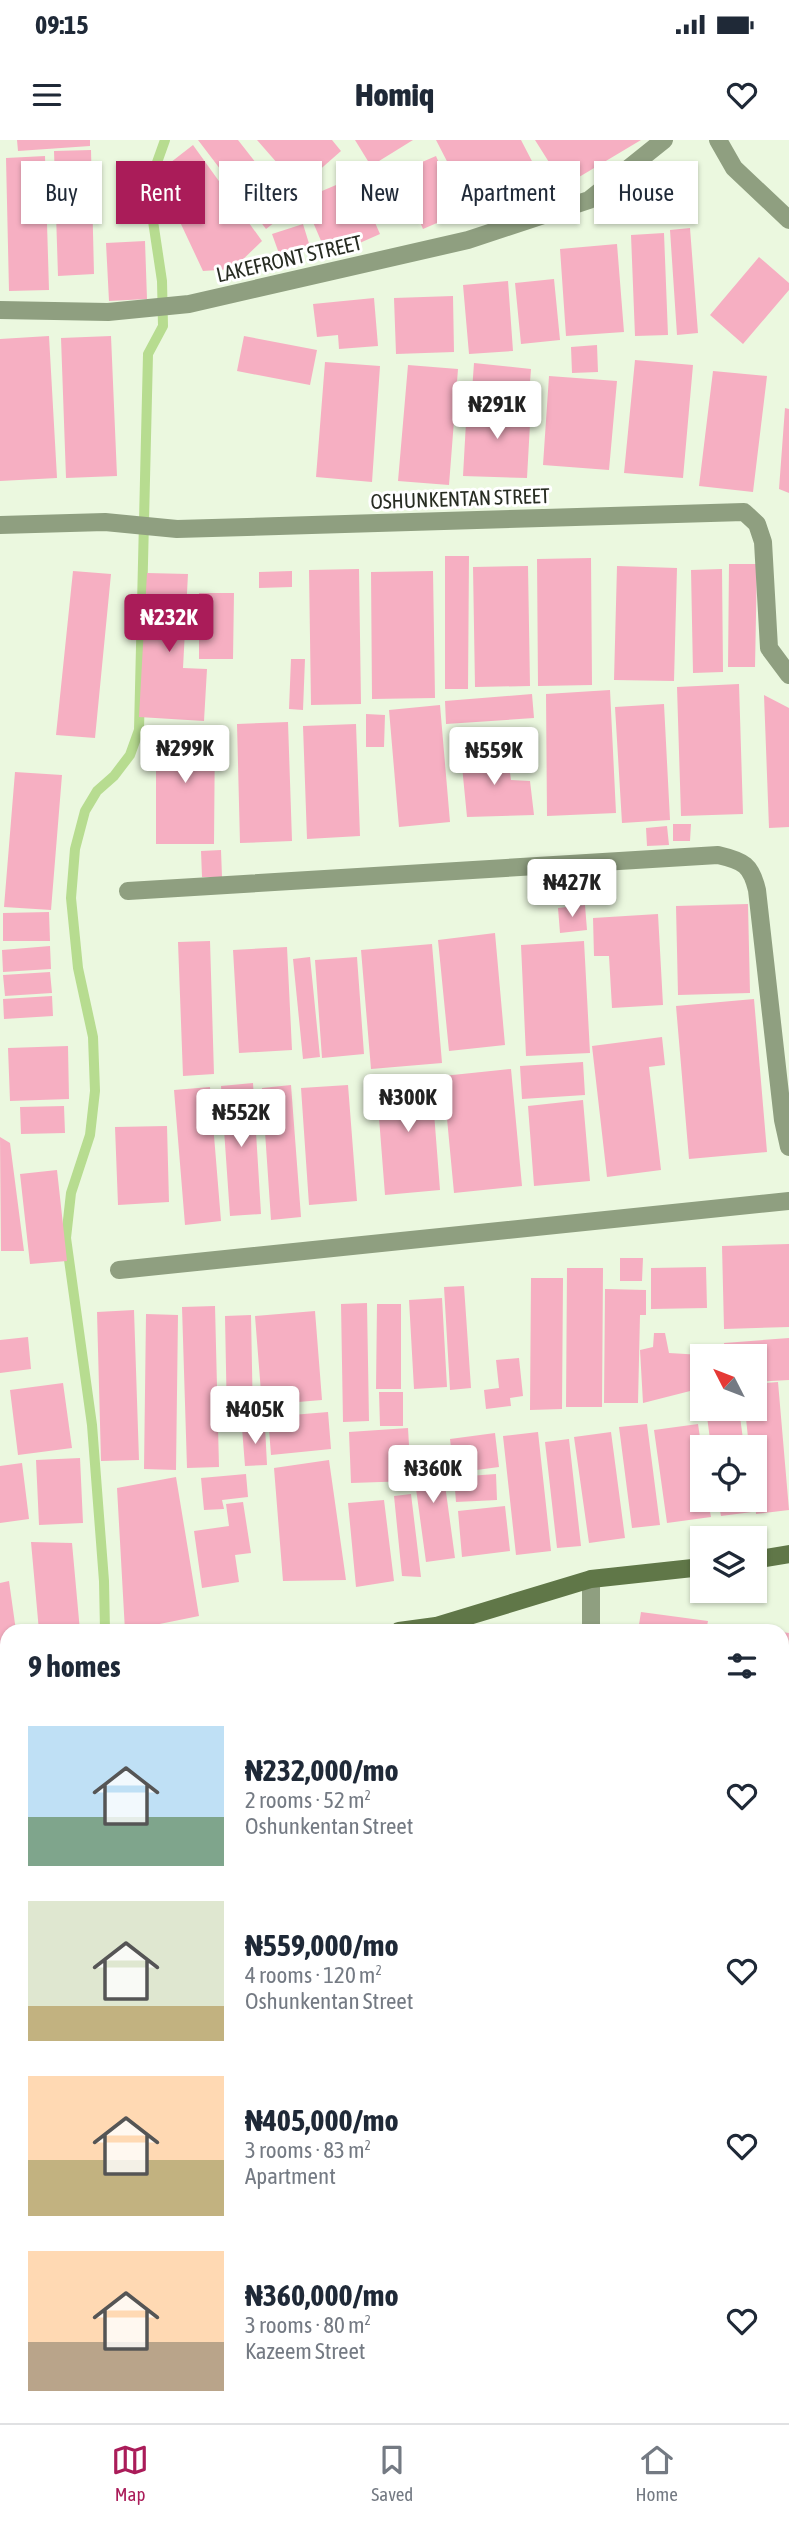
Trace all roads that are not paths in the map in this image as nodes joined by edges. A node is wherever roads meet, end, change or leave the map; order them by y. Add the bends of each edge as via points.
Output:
1 (664, 140) edge
2 (718, 140) edge
3 (789, 220) edge
4 (0, 310) edge
5 (0, 525) edge
6 (789, 675) edge
7 (128, 891) dead end
8 (789, 1147) edge
9 (789, 1201) edge
10 (119, 1270) dead end
11 (789, 1555) edge
12 (767, 1558) edge
13 (690, 1568) edge
14 (591, 1579) junction
15 (443, 1624) edge
16 (591, 1624) edge

1 - 4 street, LAKEFRONT STREET via 589,200 468,240 189,304 108,312
2 - 3 street via 734,168
5 - 6 street, OSHUNKENTAN STREET via 105,522 177,529 744,512 757,524 763,542 769,648
7 - 8 street via 718,855 738,859 752,872 757,890
9 - 10 street
11 - 12 street
13 - 14 street
14 - 15 street
14 - 16 street

